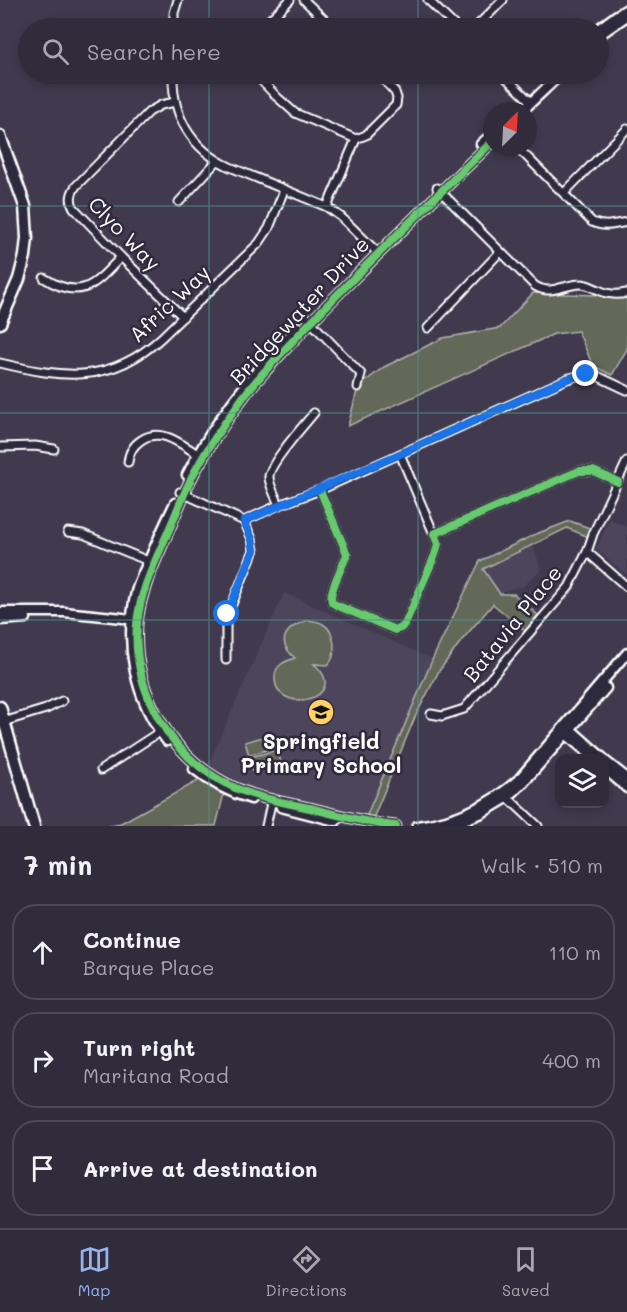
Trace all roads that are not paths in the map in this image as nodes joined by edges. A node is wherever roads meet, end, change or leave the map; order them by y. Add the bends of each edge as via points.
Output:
1 (178, 0) edge
2 (290, 0) edge
3 (304, 0) edge
4 (428, 0) edge
5 (503, 0) edge
6 (627, 9) edge
7 (627, 16) edge
8 (174, 18) edge
9 (271, 18) edge
10 (323, 18) edge
11 (447, 18) edge
12 (485, 18) edge
13 (609, 20) edge
14 (609, 28) edge
15 (174, 84) edge
16 (265, 84) edge
17 (387, 84) edge
18 (513, 84) edge
19 (544, 84) edge
20 (549, 84) edge
21 (530, 100) junction
22 (175, 102) junction
23 (527, 102) edge
24 (627, 129) edge
25 (0, 136) edge
26 (356, 139) junction
27 (483, 144) edge
28 (483, 149) edge
29 (0, 150) edge
30 (526, 156) edge
31 (217, 161) junction
32 (284, 190) junction
33 (439, 190) junction
34 (564, 193) junction
35 (178, 202) dead end
36 (327, 207) junction
37 (627, 222) edge
38 (377, 252) junction
39 (500, 252) junction
40 (121, 257) junction
41 (44, 278) dead end
42 (627, 293) edge
43 (0, 309) edge
44 (183, 316) junction
45 (309, 320) junction
46 (0, 323) edge
47 (428, 328) dead end
48 (0, 363) edge
49 (358, 387) dead end
50 (627, 390) edge
51 (314, 412) dead end
52 (0, 447) edge
53 (54, 449) dead end
54 (400, 454) junction
55 (201, 456) junction
56 (627, 461) edge
57 (128, 462) dead end
58 (618, 482) junction
59 (320, 489) junction
60 (182, 493) junction
61 (279, 505) junction
62 (244, 521) junction
63 (68, 532) dead end
64 (434, 534) junction
65 (587, 552) junction
66 (151, 562) junction
67 (627, 587) edge
68 (0, 612) edge
69 (0, 620) edge
70 (134, 622) junction
71 (226, 660) dead end
72 (626, 661) edge
73 (62, 701) dead end
74 (0, 707) edge
75 (431, 714) dead end
76 (1, 724) edge
77 (162, 730) junction
78 (566, 730) junction
79 (589, 754) edge
80 (597, 754) edge
81 (609, 763) edge
82 (101, 770) dead end
83 (609, 772) edge
84 (627, 778) edge
85 (627, 788) edge
86 (505, 795) junction
87 (272, 802) junction
88 (29, 826) edge
89 (34, 826) edge
90 (266, 826) edge
91 (360, 826) edge
92 (396, 826) edge
93 (417, 826) edge
94 (448, 826) edge
95 (538, 826) edge

1 - 8 street
2 - 9 street
3 - 10 street
4 - 11 street
5 - 12 street
6 - 13 street
7 - 14 street
15 - 22 street
16 - 26 street via 295,113
17 - 26 street via 395,92 396,105 366,135
18 - 21 street
19 - 21 street
20 - 21 street
21 - 23 street
22 - 31 street via 185,129
22 - 40 street, Clyo Way via 153,109 71,195 74,208
24 - 34 street
25 - 46 main road via 25,206 27,238 19,279
26 - 36 street
27 - 33 street, Bridgewater Drive
28 - 33 street, Bridgewater Drive
29 - 43 main road via 18,202 21,236 17,266
30 - 34 street
31 - 32 street
31 - 35 street
32 - 36 street
32 - 44 street, Afric Way via 259,243
33 - 38 street, Bridgewater Drive
33 - 39 street
34 - 37 street via 592,222 609,226
36 - 38 street
38 - 45 street, Bridgewater Drive
39 - 42 street via 539,289 580,284 607,293
39 - 47 street
40 - 41 street via 87,287 64,288
40 - 44 street, Clyo Way
44 - 48 street, Afric Way via 150,348 114,368 61,374
45 - 49 street via 361,374
45 - 55 street, Bridgewater Drive via 240,401
50 - 54 street via 595,375 580,375
51 - 61 street via 270,472 268,478
52 - 53 street
54 - 59 street
54 - 64 street
55 - 57 street via 170,438 157,436 136,443
55 - 60 street, Bridgewater Drive
56 - 58 street, Batavia Place
58 - 64 street via 593,471 579,471
58 - 65 street, Batavia Place
59 - 61 street
59 - 64 street via 346,554 332,602 389,629 398,630 407,620 437,551
60 - 62 street
60 - 66 street, Bridgewater Drive
61 - 62 street
62 - 71 street via 254,550 226,618
63 - 66 street via 83,534
65 - 67 street
65 - 75 street, Batavia Place via 566,592 470,702 442,716
66 - 70 street, Bridgewater Drive
68 - 70 street via 64,612
69 - 70 street via 72,618
70 - 77 street, Bridgewater Drive via 131,647 136,675 147,708
72 - 78 street
73 - 76 street
74 - 76 main road
76 - 88 main road
76 - 89 main road
77 - 82 street
77 - 87 street, Bridgewater Drive via 203,769
78 - 79 street
78 - 80 street
78 - 86 street
81 - 84 street
83 - 85 street
86 - 93 street via 449,820
86 - 94 street via 482,813
86 - 95 street
87 - 90 street
87 - 91 street, Bridgewater Drive
87 - 92 street, Bridgewater Drive

